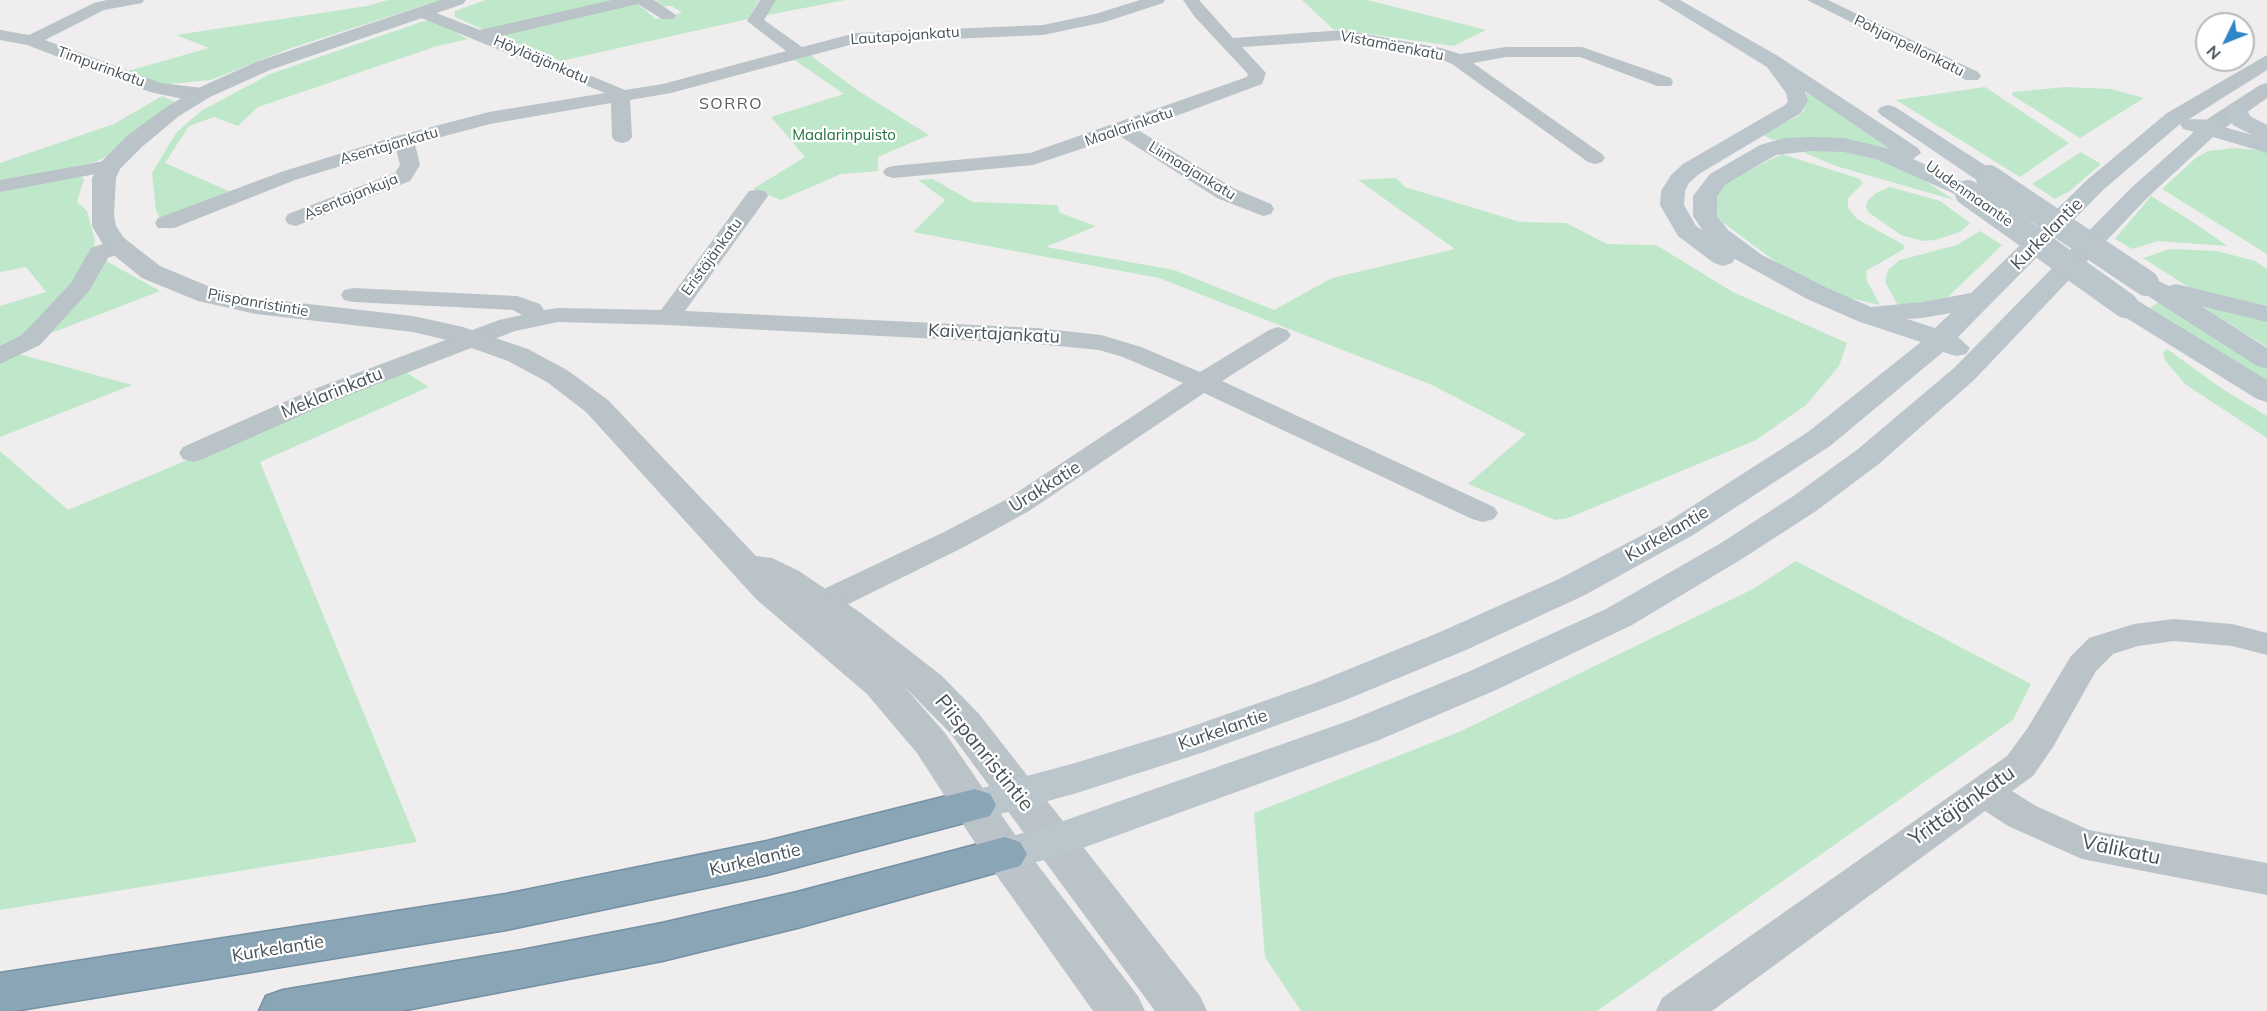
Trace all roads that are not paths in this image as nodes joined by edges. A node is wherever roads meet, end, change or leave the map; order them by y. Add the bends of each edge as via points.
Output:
1 (136, 0) edge
2 (457, 0) edge
3 (633, 0) edge
4 (643, 0) edge
5 (768, 0) edge
6 (1157, 0) edge
7 (1191, 0) edge
8 (1667, 0) edge
9 (1701, 0) edge
10 (1815, 0) edge
11 (1721, 10) dead end
12 (420, 12) junction
13 (668, 15) dead end
14 (0, 35) edge
15 (482, 35) junction
16 (31, 41) junction
17 (1229, 43) junction
18 (798, 52) junction
19 (1799, 55) dead end
20 (1458, 60) junction
21 (1771, 60) junction
22 (2267, 62) edge
23 (1972, 76) dead end
24 (1664, 82) dead end
25 (2267, 89) edge
26 (202, 93) junction
27 (620, 98) junction
28 (2237, 108) junction
29 (2175, 118) junction
30 (2210, 127) junction
31 (1124, 129) junction
32 (2267, 134) edge
33 (622, 137) dead end
34 (2267, 139) edge
35 (404, 140) junction
36 (2267, 146) edge
37 (2180, 156) junction
38 (1595, 158) dead end
39 (110, 166) junction
40 (893, 172) dead end
41 (0, 186) edge
42 (1968, 193) junction
43 (757, 196) dead end
44 (1263, 209) dead end
45 (296, 219) dead end
46 (166, 223) dead end
47 (117, 246) junction
48 (2146, 283) junction
49 (353, 295) dead end
50 (1983, 299) junction
51 (1856, 310) junction
52 (2267, 314) edge
53 (537, 318) junction
54 (668, 318) junction
55 (1278, 335) dead end
56 (472, 338) junction
57 (1935, 345) junction
58 (0, 356) edge
59 (1979, 360) junction
60 (2267, 360) edge
61 (1202, 382) junction
62 (2267, 393) edge
63 (193, 453) dead end
64 (1483, 513) dead end
65 (811, 609) junction
66 (2267, 645) edge
67 (1019, 793) junction
68 (1985, 793) junction
69 (975, 805) junction
70 (1054, 840) junction
71 (1005, 854) junction
72 (2267, 879) edge
73 (0, 993) edge
74 (283, 1011) edge
75 (1121, 1011) edge
76 (1183, 1011) edge
77 (1678, 1011) edge

1 - 16 street via 94,9
2 - 12 street, Piispanristintie
3 - 15 street
4 - 13 street
5 - 18 street via 755,21
6 - 18 street, Lautapojankatu via 1043,30 874,35
7 - 17 street, Maalarinkatu
8 - 21 main road, Uudenmaantie
9 - 11 main road
10 - 23 street, Pohjanpellonkatu
12 - 15 street, Höylääjänkatu
12 - 26 street, Piispanristintie via 263,66
14 - 16 street, Timpurinkatu
15 - 27 street, Höylääjänkatu via 616,91
16 - 26 street, Timpurinkatu via 157,88
17 - 20 street, Vistamäenkatu via 1344,34 1428,50
17 - 31 street, Maalarinkatu via 1257,73 1256,80
18 - 27 street, Lautapojankatu
19 - 48 main road, Uudenmaantie, bridge
20 - 24 street via 1506,52 1582,52
20 - 38 street, Vistamäenkatu
21 - 42 main road, Uudenmaantie
21 - 57 main road via 1796,92 1798,101 1794,109 1707,159 1679,180 1672,205 1677,218 1705,246 1760,280 1841,319
22 - 29 street, Kurkelantie
25 - 28 street, Kurkelantie
26 - 39 street, Piispanristintie via 135,141
27 - 33 street
27 - 35 street, Asentajankatu via 522,111
28 - 30 street, Kurkelantie
28 - 32 main road via 2241,120
29 - 30 main road
29 - 50 main road, Kurkelantie via 2095,185
30 - 34 main road
30 - 36 main road
30 - 37 main road, Kurkelantie
31 - 40 street, Maalarinkatu via 1029,160
31 - 44 street, Liimaajankatu via 1225,193
35 - 45 street, Asentajankuja via 410,165 404,177
35 - 46 street, Asentajankatu via 288,176
36 - 37 main road via 2219,143
37 - 59 main road, Kurkelantie via 2139,193
39 - 41 street
39 - 47 street, Piispanristintie via 100,206 104,226
42 - 51 main road via 1883,154 1828,144 1768,150 1710,187 1705,196 1705,216 1719,235 1781,276
42 - 62 main road, Uudenmaantie, bridge via 2126,306
43 - 54 street, Eristäjänkatu
47 - 56 street, Piispanristintie via 151,272 207,295 287,310 413,324
47 - 58 street via 99,253 81,285 31,340
48 - 52 main road
48 - 60 main road, Uudenmaantie
49 - 53 street via 518,303 531,309
50 - 51 main road via 1900,312
50 - 57 main road, Kurkelantie
51 - 57 main road
53 - 54 street, Kaivertajankatu
53 - 56 street, Kaivertajankatu
54 - 61 street, Kaivertajankatu via 1076,339 1125,350
55 - 61 street, Urakkatie
56 - 63 street, Meklarinkatu
56 - 65 street, Piispanristintie via 538,364 597,406 769,591
57 - 59 main road
57 - 67 main road, Kurkelantie via 1819,439 1681,528 1572,587 1329,692 1190,742
59 - 70 main road, Kurkelantie via 1869,456 1804,504 1619,617 1365,730
61 - 64 street, Kaivertajankatu
61 - 65 street, Urakkatie via 1018,505
65 - 67 street, Piispanristintie via 928,684
65 - 69 street, Piispanristintie via 931,743
66 - 68 street, Yrittäjänkatu via 2232,635 2174,630 2134,635 2101,645 2083,664 2020,766
67 - 69 main road, Kurkelantie
67 - 70 street, Piispanristintie
68 - 72 street, Välikatu via 2022,816 2082,844
68 - 77 street, Yrittäjänkatu via 1906,845
69 - 71 street, Piispanristintie
69 - 73 highway, Kurkelantie via 767,858 517,910
70 - 71 main road, Kurkelantie
70 - 76 street, Piispanristintie
71 - 74 highway, Kurkelantie via 662,942
71 - 75 street, Piispanristintie

